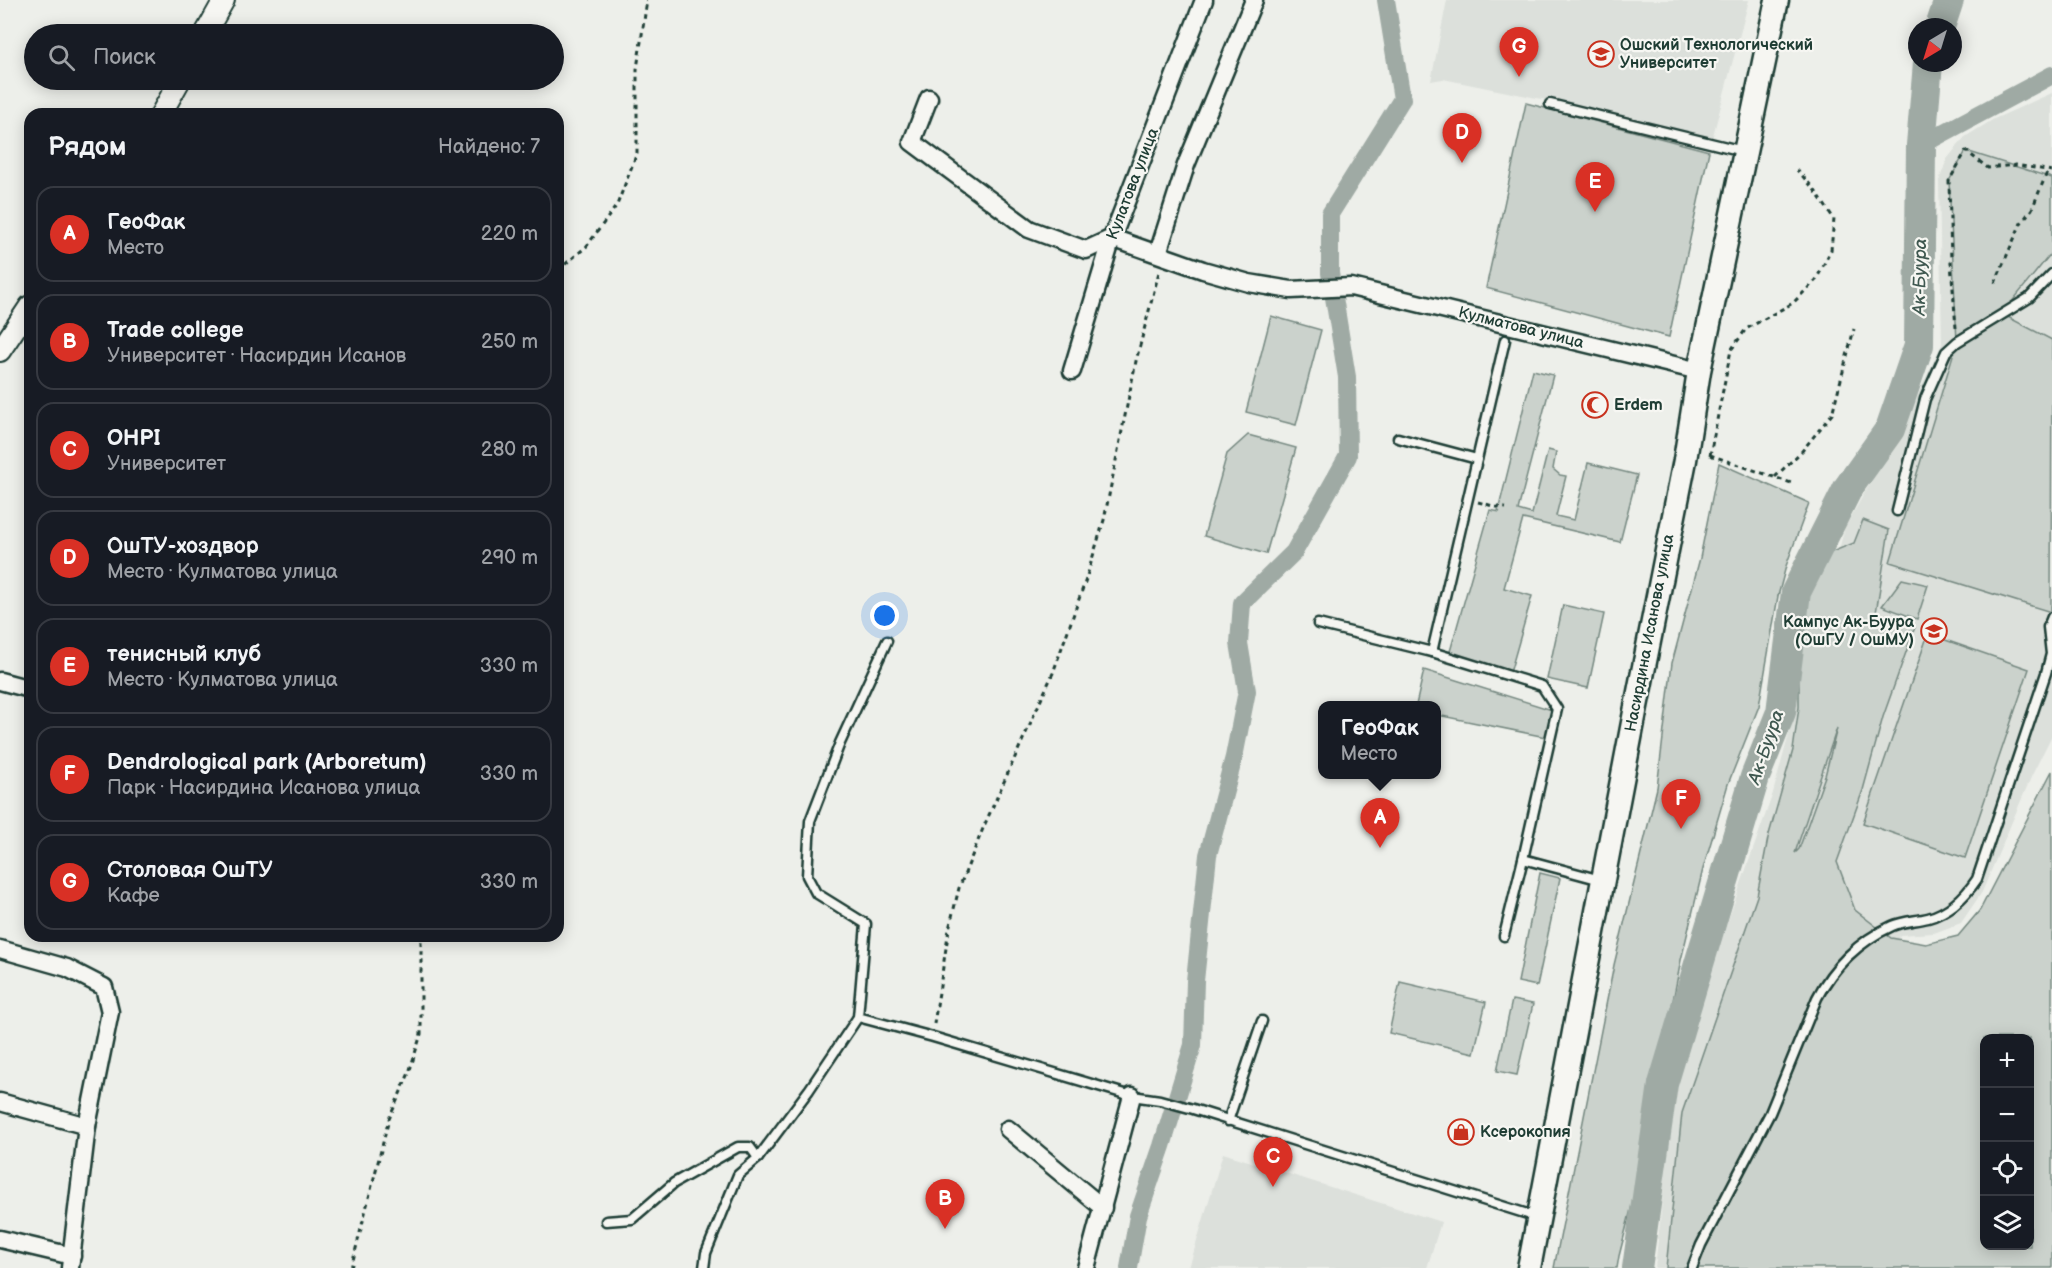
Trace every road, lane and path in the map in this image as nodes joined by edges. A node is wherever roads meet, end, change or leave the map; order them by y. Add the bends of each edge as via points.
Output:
1 (224, 0) edge
2 (647, 0) edge
3 (1203, 0) edge
4 (1254, 0) edge
5 (1777, 0) edge
6 (211, 24) edge
7 (174, 90) edge
8 (929, 98) dead end
9 (1550, 105) dead end
10 (164, 108) edge
11 (1746, 152) junction
12 (1797, 170) dead end
13 (2050, 171) edge
14 (1112, 238) junction
15 (1158, 253) junction
16 (564, 265) edge
17 (2052, 274) edge
18 (1995, 283) dead end
19 (24, 315) edge
20 (1854, 329) dead end
21 (1504, 340) dead end
22 (1957, 342) junction
23 (0, 351) edge
24 (1072, 371) dead end
25 (1699, 371) junction
26 (1398, 438) dead end
27 (1710, 455) junction
28 (1477, 459) junction
29 (1685, 460) junction
30 (1774, 477) junction
31 (1794, 484) dead end
32 (1467, 499) junction
33 (1506, 508) dead end
34 (1898, 511) dead end
35 (2052, 616) edge
36 (1318, 624) dead end
37 (887, 641) dead end
38 (1432, 652) junction
39 (0, 681) edge
40 (24, 687) edge
41 (1523, 860) junction
42 (1603, 881) junction
43 (1504, 936) dead end
44 (421, 942) edge
45 (0, 949) edge
46 (858, 1017) junction
47 (1262, 1020) dead end
48 (933, 1037) junction
49 (1132, 1096) junction
50 (0, 1102) edge
51 (1228, 1121) junction
52 (87, 1126) junction
53 (1008, 1129) dead end
54 (758, 1158) junction
55 (1103, 1208) junction
56 (1538, 1218) junction
57 (606, 1221) dead end
58 (0, 1239) edge
59 (71, 1262) edge
60 (351, 1268) edge
61 (704, 1268) edge
62 (1086, 1268) edge
63 (1529, 1268) edge
64 (1692, 1268) edge

1 - 6 street
2 - 16 path via 637,69 637,153 617,205 586,247
3 - 14 street, Кулатова улица
4 - 15 street via 1186,165
5 - 11 main road, Насирдина Исанова улица
7 - 10 street
8 - 14 street via 912,142 1029,230 1086,250
9 - 11 lane
11 - 25 main road, Насирдина Исанова улица
12 - 27 path via 1834,219 1831,250 1816,280 1793,303 1746,329 1731,350
13 - 18 path via 2021,223
13 - 22 path via 2016,165 1988,168 1966,151 1948,181
14 - 15 street, Кулматова улица
14 - 24 street, Кулатова улица
15 - 25 street, Кулматова улица via 1249,283 1291,290 1342,286
15 - 48 path via 1157,284 1136,361 1104,520 1053,673 959,888
17 - 22 lane via 2029,298
19 - 23 street
20 - 30 path via 1832,414
21 - 28 lane
22 - 34 lane via 1946,352 1924,399
25 - 29 main road, Насирдина Исанова улица
26 - 28 lane
27 - 29 path
27 - 30 path
28 - 32 lane
29 - 42 main road, Насирдина Исанова улица
30 - 31 path
32 - 33 path
32 - 38 lane
35 - 64 lane via 2046,673 1977,879 1969,892 1942,913 1894,925 1875,935 1844,959 1826,980 1770,1113
36 - 38 lane
37 - 46 lane via 840,743 810,821 807,876 816,893 866,924
38 - 41 lane via 1542,686 1557,709
39 - 40 street
41 - 42 lane
41 - 43 lane
42 - 56 main road, Насирдина Исанова улица
44 - 60 path via 422,1034 389,1119
45 - 52 street via 67,968 104,987 110,1012
46 - 48 lane
46 - 54 lane
47 - 51 lane
48 - 49 lane
49 - 51 lane via 1160,1100
49 - 55 street
50 - 52 street
51 - 56 lane
52 - 59 street
53 - 55 street
54 - 57 lane via 750,1147 738,1147 674,1183 632,1219
54 - 61 lane via 738,1176 706,1252
55 - 62 street
56 - 63 main road, Насирдина Исанова улица
58 - 59 street

